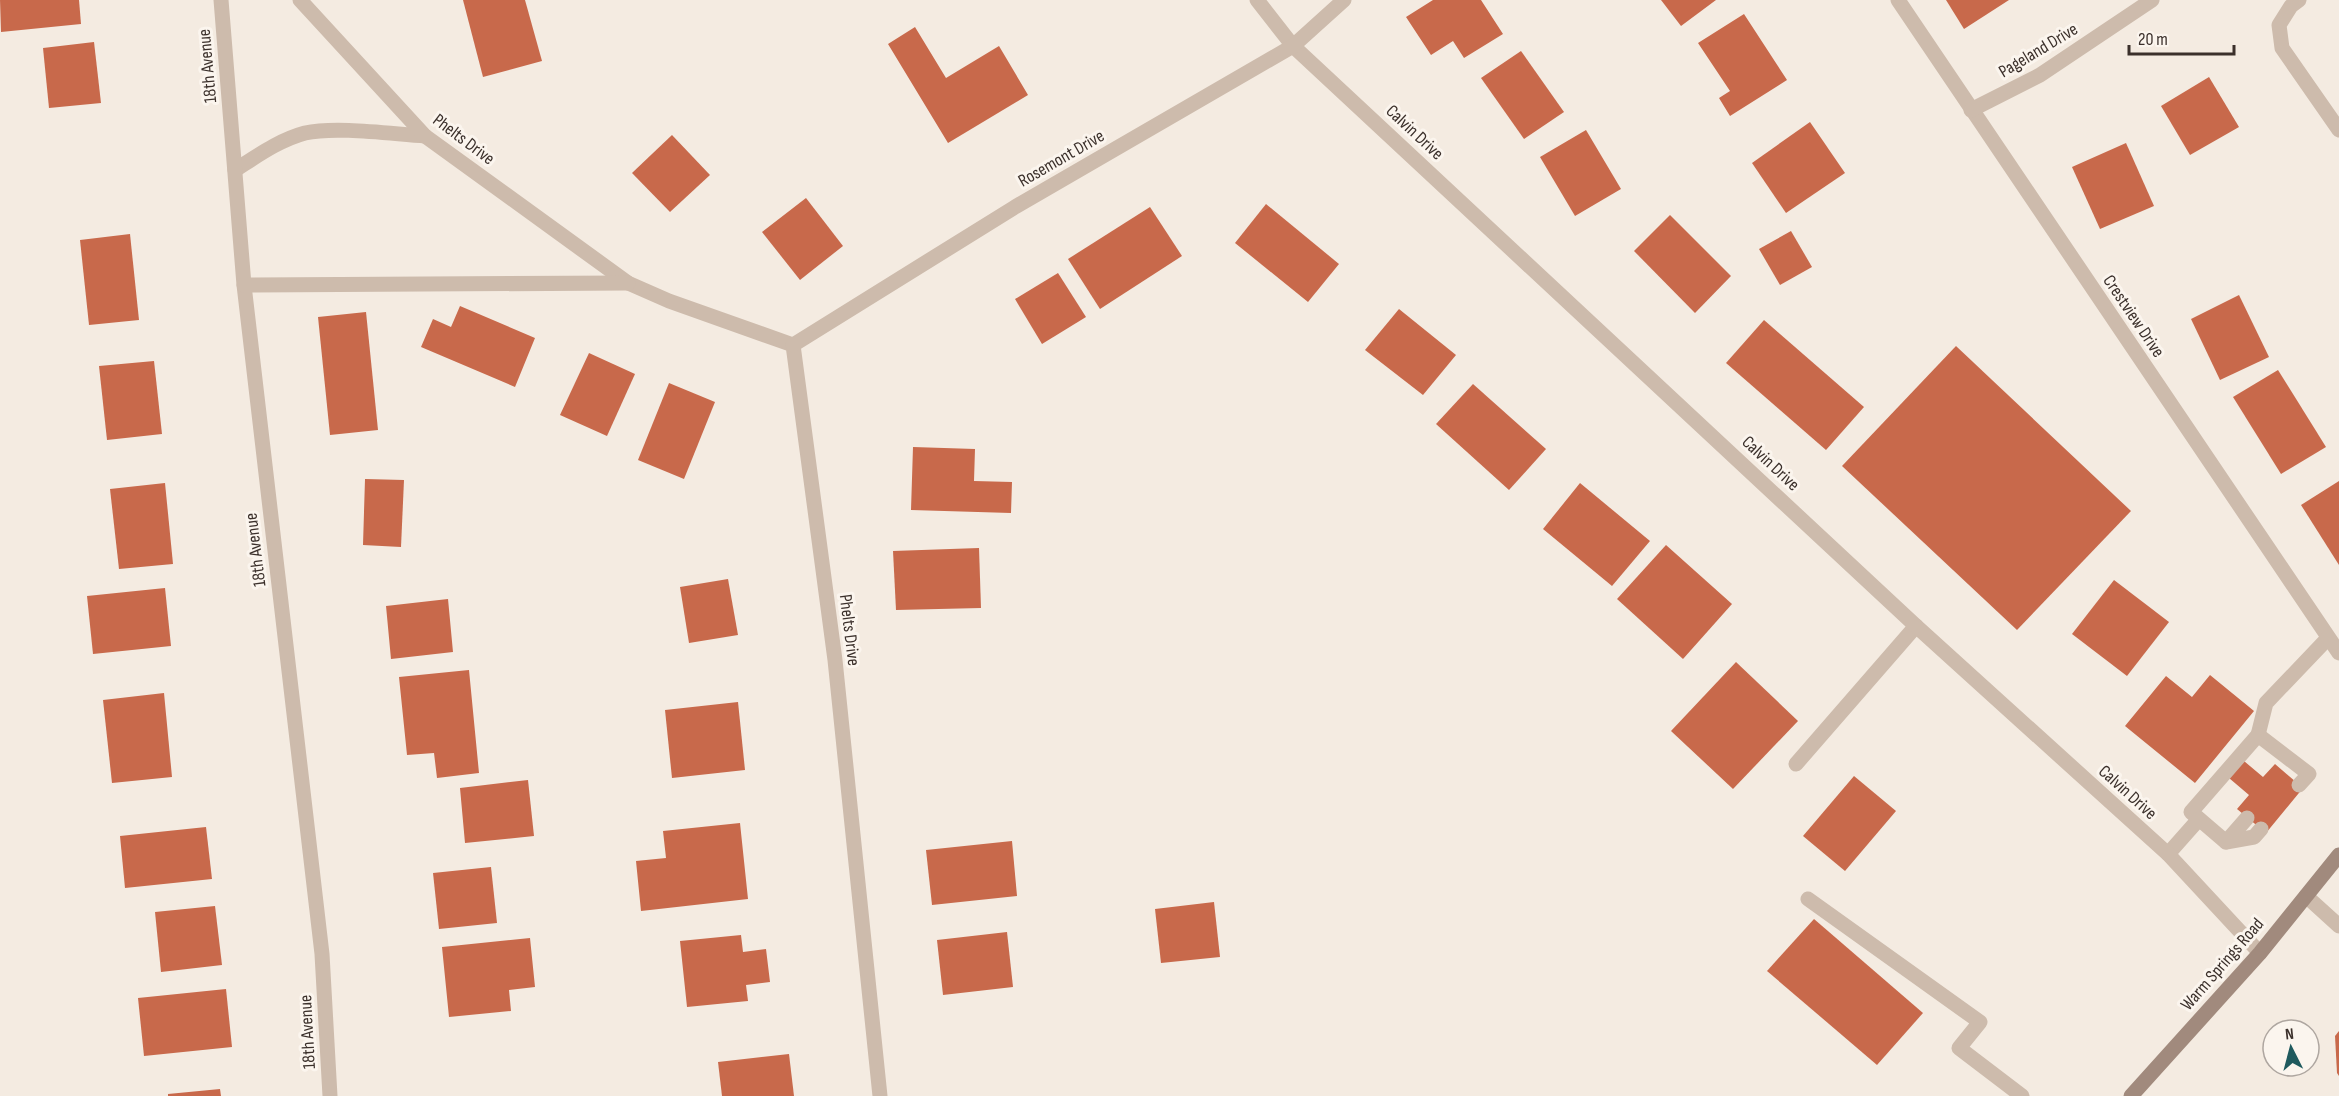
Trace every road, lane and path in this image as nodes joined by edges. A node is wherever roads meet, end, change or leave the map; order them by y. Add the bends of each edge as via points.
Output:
1 (221, 0) edge
2 (300, 0) edge
3 (1257, 0) edge
4 (1344, 0) edge
5 (1898, 0) edge
6 (2151, 0) edge
7 (2299, 0) edge
8 (1293, 46) junction
9 (1971, 110) junction
10 (2339, 130) edge
11 (425, 136) junction
12 (235, 170) junction
13 (628, 282) junction
14 (244, 285) junction
15 (793, 345) junction
16 (1916, 626) junction
17 (2328, 638) junction
18 (2339, 653) edge
19 (2258, 735) junction
20 (1796, 764) dead end
21 (2299, 785) dead end
22 (2247, 818) dead end
23 (2199, 819) junction
24 (2261, 829) dead end
25 (2226, 842) junction
26 (2168, 854) junction
27 (2339, 855) edge
28 (2306, 896) junction
29 (1808, 898) dead end
30 (2339, 926) edge
31 (2260, 953) junction
32 (330, 1096) edge
33 (880, 1096) edge
34 (2022, 1096) edge
35 (2131, 1096) edge

1 - 12 street, 18th Avenue
2 - 11 street, Phelts Drive
3 - 8 street, Calvin Drive
4 - 8 street, Rosemont Drive
5 - 9 street, Crestview Drive
6 - 9 street, Pageland Drive via 2040,75
7 - 10 street via 2279,26 2282,48
8 - 15 street, Rosemont Drive via 1015,207
8 - 16 street, Calvin Drive
9 - 17 street, Crestview Drive
11 - 12 street via 347,131 306,133 273,145
11 - 13 street, Phelts Drive
12 - 14 street, 18th Avenue
13 - 14 street, Phelts Drive
13 - 15 street, Phelts Drive via 669,301
14 - 32 street, 18th Avenue via 322,954
15 - 33 street, Phelts Drive via 835,660
16 - 20 street
16 - 26 street, Calvin Drive
17 - 18 street, Crestview Drive
17 - 19 street via 2266,703
19 - 21 street via 2289,767 2309,774
19 - 23 street via 2191,812
22 - 25 street
23 - 25 street
23 - 26 street
24 - 25 street via 2254,837
26 - 31 street, Calvin Drive
27 - 28 main road, Warm Springs Road
28 - 30 street
28 - 31 main road, Warm Springs Road
29 - 34 street via 1980,1022 1959,1048
31 - 35 main road, Warm Springs Road

